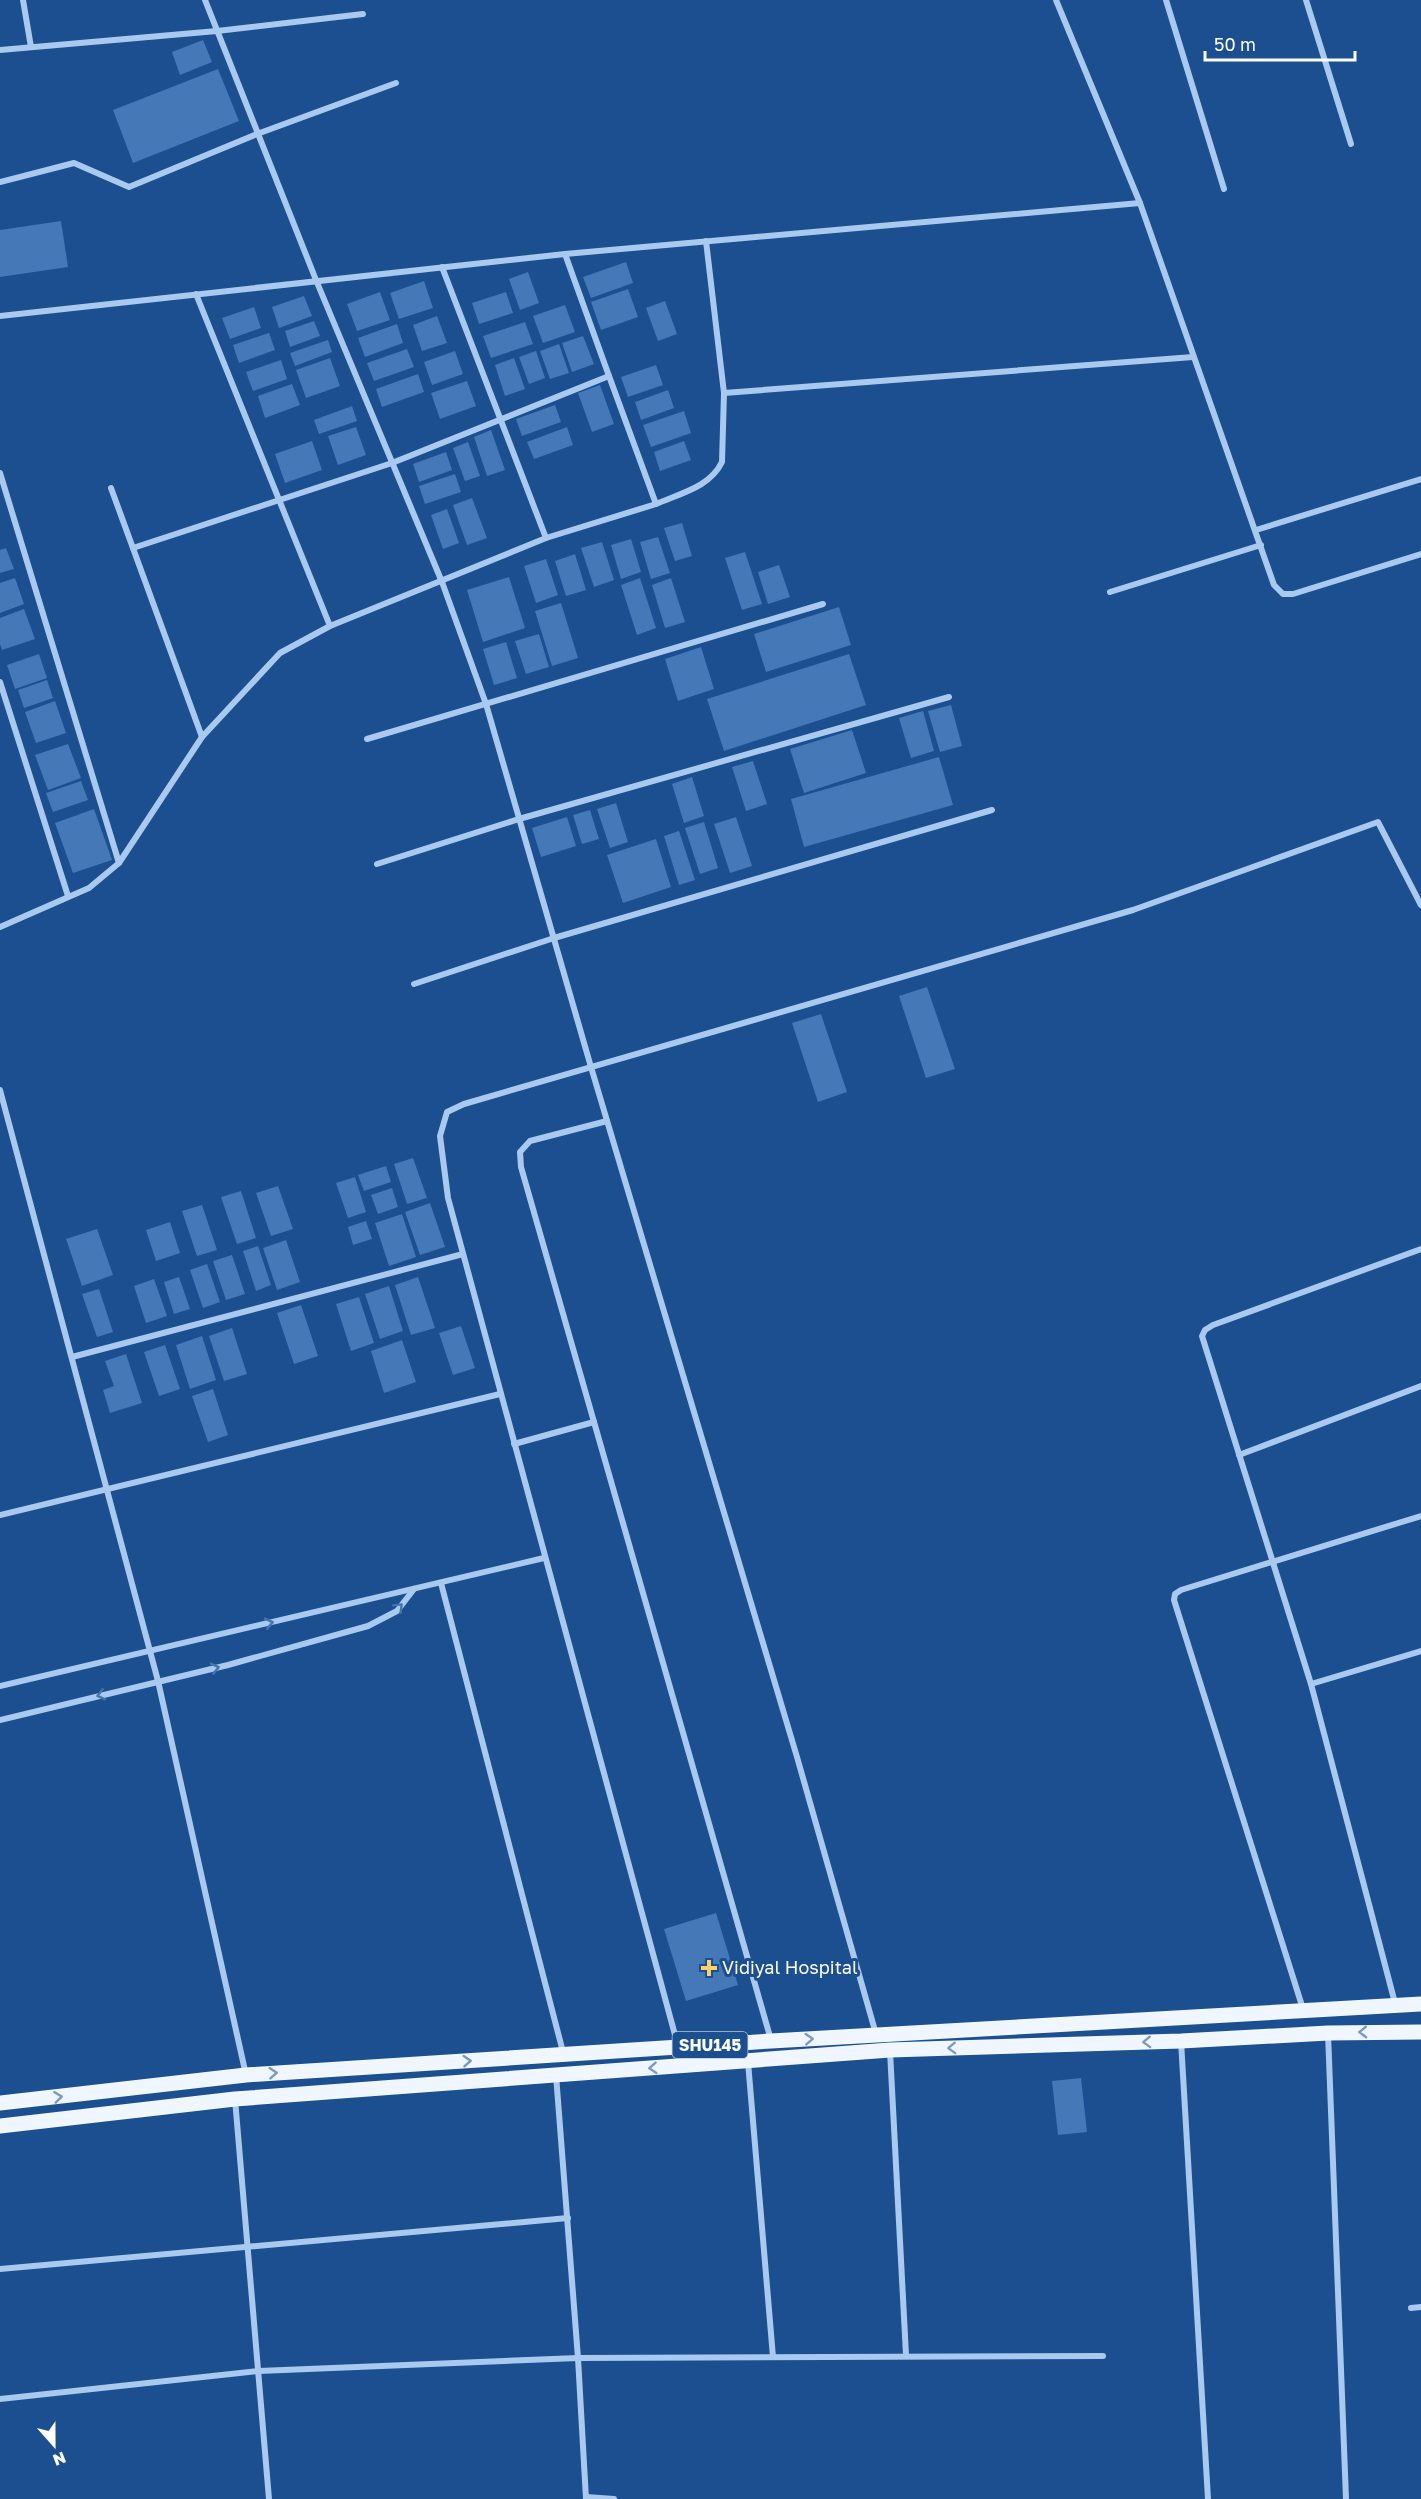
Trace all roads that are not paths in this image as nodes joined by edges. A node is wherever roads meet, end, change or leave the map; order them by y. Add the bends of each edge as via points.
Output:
1 (23, 0) edge
2 (205, 0) edge
3 (1056, 0) edge
4 (1166, 0) edge
5 (1306, 0) edge
6 (363, 14) dead end
7 (217, 31) junction
8 (32, 47) junction
9 (0, 50) edge
10 (396, 83) dead end
11 (257, 134) junction
12 (1351, 144) dead end
13 (0, 182) edge
14 (1224, 189) dead end
15 (1140, 203) junction
16 (706, 242) junction
17 (565, 254) junction
18 (442, 267) junction
19 (316, 280) junction
20 (196, 294) junction
21 (0, 316) edge
22 (1193, 357) junction
23 (609, 376) junction
24 (724, 393) junction
25 (501, 419) junction
26 (392, 463) junction
27 (0, 473) edge
28 (1421, 479) edge
29 (111, 488) dead end
30 (280, 501) junction
31 (656, 504) junction
32 (1256, 530) junction
33 (546, 538) junction
34 (1260, 544) junction
35 (133, 548) junction
36 (1421, 554) edge
37 (442, 582) junction
38 (1110, 592) dead end
39 (823, 604) dead end
40 (330, 626) junction
41 (0, 682) edge
42 (949, 697) dead end
43 (486, 704) junction
44 (202, 737) junction
45 (368, 739) dead end
46 (992, 810) dead end
47 (519, 819) junction
48 (119, 862) junction
49 (377, 864) dead end
50 (68, 896) junction
51 (1421, 905) edge
52 (0, 927) edge
53 (554, 938) junction
54 (414, 984) dead end
55 (591, 1067) junction
56 (0, 1090) edge
57 (607, 1121) junction
58 (1421, 1249) edge
59 (463, 1254) junction
60 (72, 1357) junction
61 (1421, 1386) edge
62 (500, 1394) junction
63 (594, 1422) junction
64 (514, 1444) junction
65 (1239, 1455) junction
66 (107, 1488) junction
67 (0, 1515) edge
68 (1421, 1516) edge
69 (544, 1557) junction
70 (1273, 1563) junction
71 (441, 1583) junction
72 (414, 1589) junction
73 (150, 1651) junction
74 (1421, 1651) edge
75 (158, 1681) junction
76 (1311, 1684) junction
77 (0, 1686) edge
78 (0, 1720) edge
79 (1421, 2004) edge
80 (1396, 2005) junction
81 (1303, 2009) junction
82 (1421, 2032) edge
83 (1328, 2033) junction
84 (877, 2035) junction
85 (771, 2041) junction
86 (1181, 2041) junction
87 (679, 2047) junction
88 (890, 2050) junction
89 (563, 2055) junction
90 (748, 2061) junction
91 (246, 2075) junction
92 (556, 2075) junction
93 (235, 2099) junction
94 (0, 2103) edge
95 (0, 2126) edge
96 (568, 2217) junction
97 (249, 2248) junction
98 (0, 2269) edge
99 (1421, 2307) edge
100 (1411, 2308) dead end
101 (906, 2355) junction
102 (1103, 2356) dead end
103 (773, 2357) junction
104 (578, 2358) junction
105 (259, 2371) junction
106 (0, 2399) edge
107 (586, 2498) edge
108 (269, 2499) edge
109 (614, 2499) edge
110 (1208, 2499) edge
111 (1346, 2499) edge

1 - 8 street
2 - 7 street
3 - 15 street
4 - 14 street
5 - 12 street
6 - 7 street
7 - 8 street
7 - 11 street
8 - 9 street
10 - 11 street
11 - 13 street via 129,187 74,163
11 - 19 street
15 - 16 street
15 - 22 street
16 - 17 street
16 - 24 street
17 - 18 street
17 - 23 street
18 - 19 street
18 - 25 street
19 - 20 street
19 - 26 street
20 - 21 street
20 - 30 street
22 - 24 street
22 - 32 street
23 - 25 street
23 - 31 street
24 - 31 street via 722,462 717,472 709,481
25 - 26 street
25 - 33 street
26 - 30 street
26 - 37 street
27 - 48 street
28 - 32 street
29 - 35 street
30 - 35 street
30 - 40 street
31 - 33 street
32 - 34 street
33 - 37 street
34 - 36 street via 1274,585 1282,594 1293,594
34 - 38 street
35 - 44 street
37 - 40 street
37 - 43 street
39 - 43 street
40 - 44 street via 280,653
41 - 50 street
42 - 47 street
43 - 45 street
43 - 47 street
44 - 48 street
46 - 53 street
47 - 49 street
47 - 53 street
48 - 50 street via 89,888
50 - 52 street
51 - 55 street via 1378,822 1133,910
53 - 54 street
53 - 55 street
55 - 57 street
55 - 59 street via 447,1112 440,1136 448,1198
56 - 60 street
57 - 63 street via 530,1141 520,1152 521,1167
57 - 84 street
58 - 65 street via 1205,1330 1202,1336
59 - 60 street
59 - 62 street
60 - 66 street
61 - 65 street
62 - 64 street
62 - 66 street
63 - 64 street
63 - 85 street
64 - 69 street
65 - 70 street
66 - 67 street
66 - 73 street
68 - 70 street
69 - 71 street
69 - 87 street
70 - 76 street
70 - 81 street via 1181,1590 1174,1600
71 - 72 street
71 - 89 street
73 -> 72 street
75 -> 72 street via 368,1626 397,1611
73 - 75 street
73 - 77 street
74 - 76 street
75 -> 78 street
75 - 91 street
76 - 80 street
79 - 80 main road, SHU145
80 - 81 main road, SHU145
81 - 84 main road, SHU145
82 -> 83 main road
83 - 86 main road
83 - 111 street
85 -> 84 main road, SHU145
85 - 87 main road, SHU145
86 -> 88 main road
86 - 110 street
87 - 89 main road, SHU145
88 - 90 main road
88 - 101 street
91 -> 89 main road, SHU145
90 -> 92 main road
90 - 103 street
94 -> 91 main road, SHU145
92 - 93 main road
92 - 96 street
93 - 95 main road
93 - 97 street
96 - 97 street
96 - 104 street
97 - 98 street
97 - 105 street
99 - 100 street
101 - 102 street
101 - 103 street
103 - 104 street
104 - 105 street
104 - 107 street
105 - 106 street
105 - 108 street
107 - 109 street

